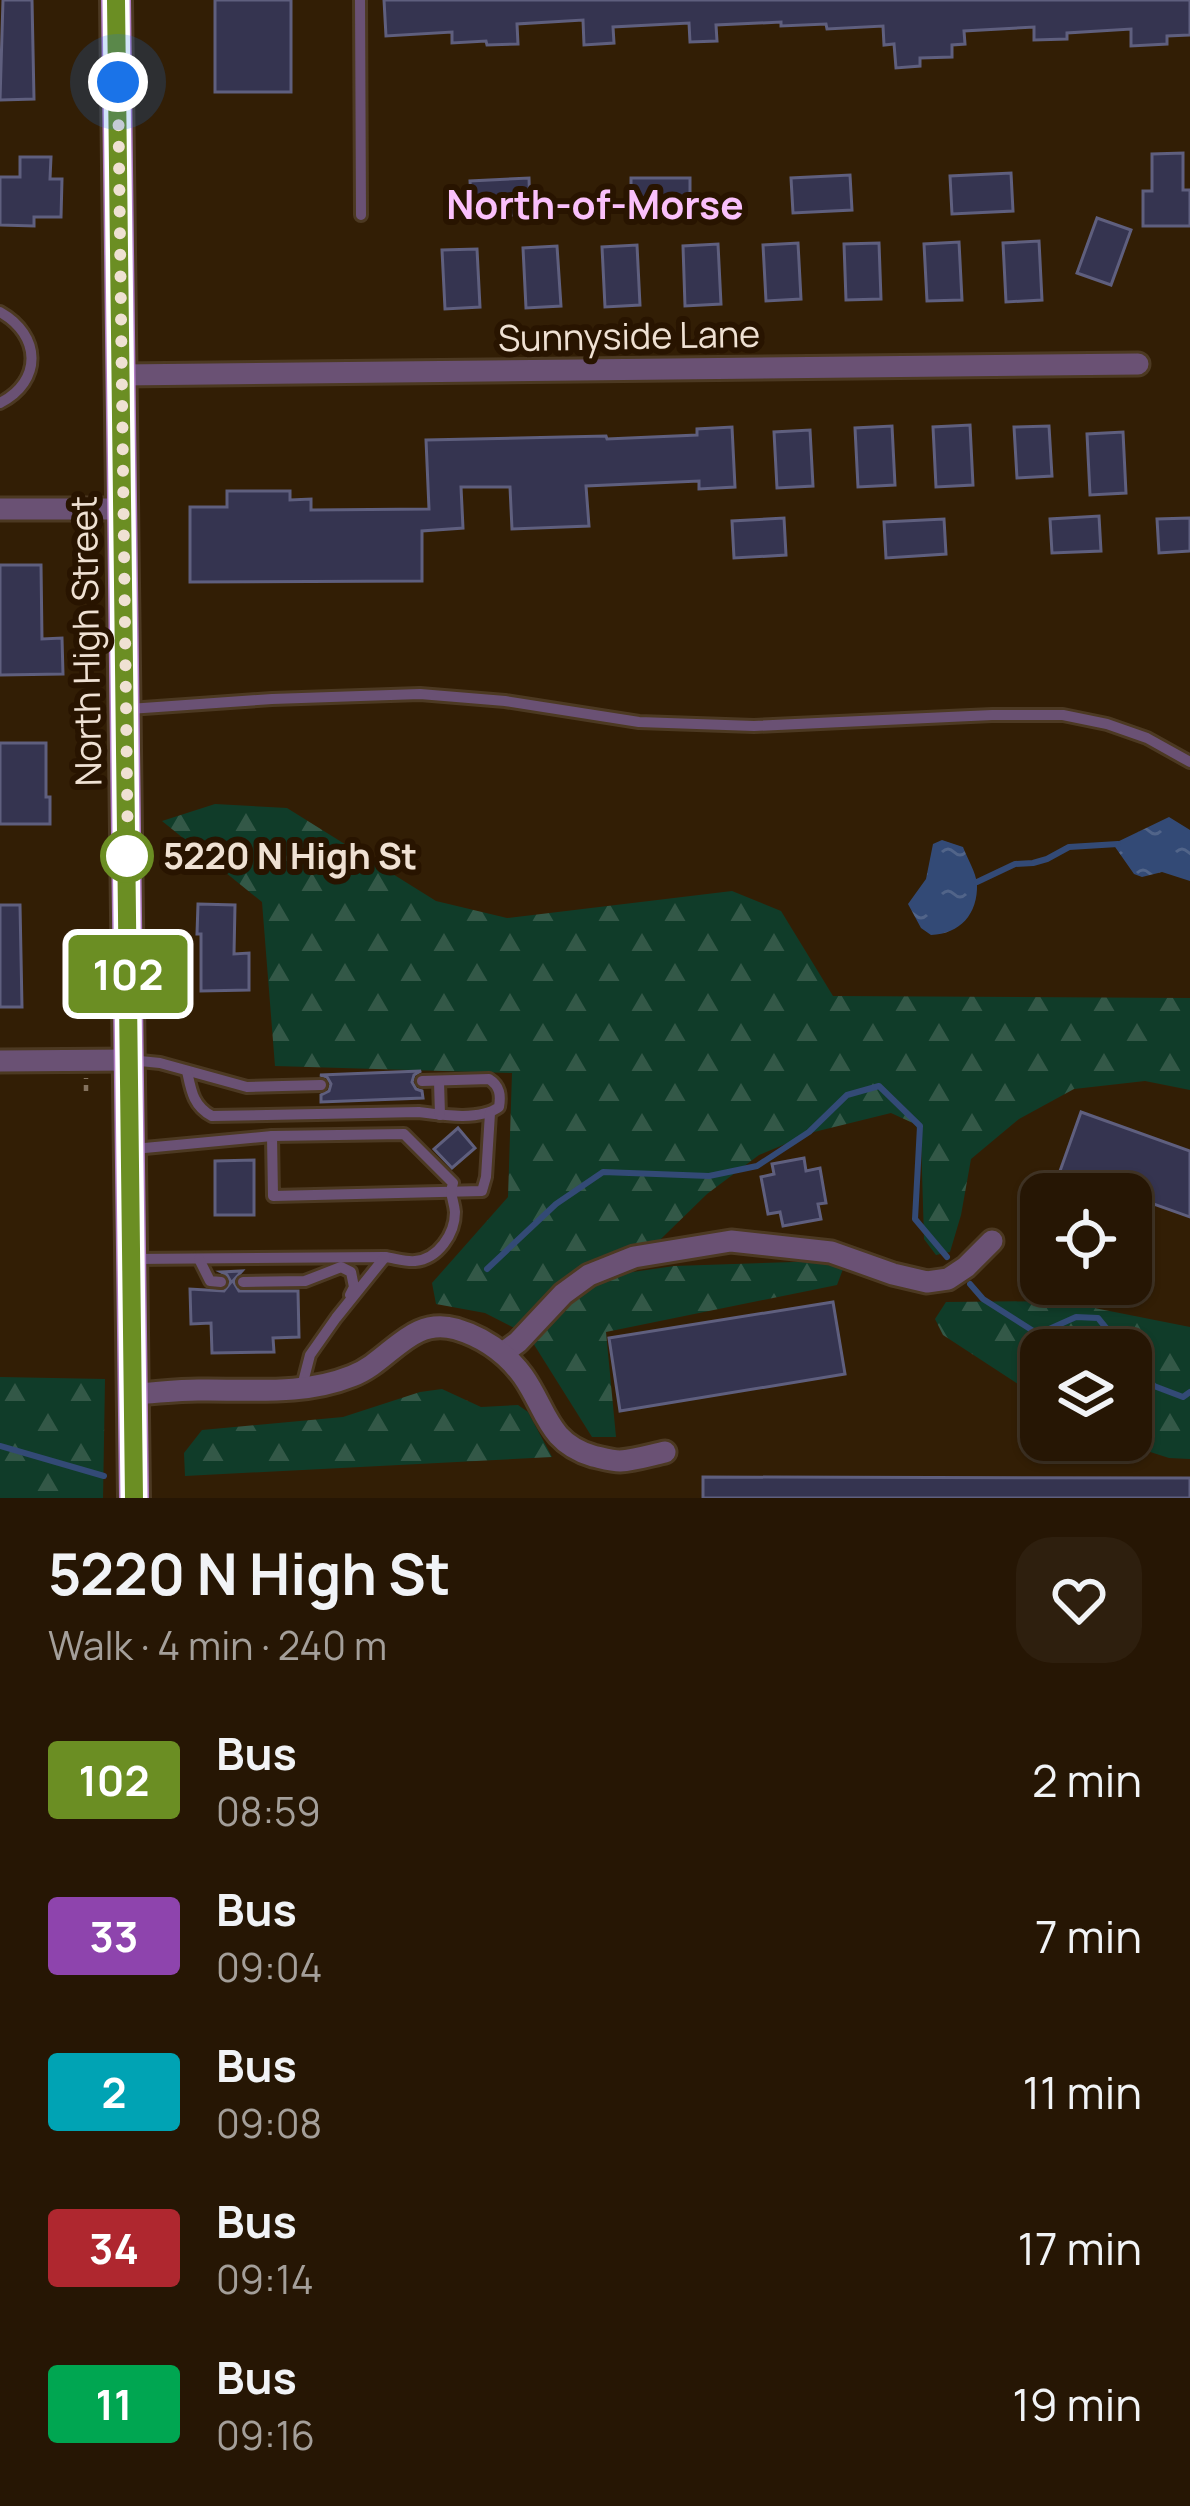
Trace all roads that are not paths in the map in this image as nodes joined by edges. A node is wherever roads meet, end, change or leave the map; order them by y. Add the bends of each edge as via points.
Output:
1 (116, 0) edge
2 (360, 0) edge
3 (361, 214) dead end
4 (0, 312) edge
5 (1138, 364) dead end
6 (122, 375) junction
7 (0, 403) edge
8 (123, 508) junction
9 (0, 509) edge
10 (125, 709) junction
11 (1190, 763) edge
12 (130, 1060) junction
13 (0, 1061) edge
14 (187, 1071) junction
15 (439, 1081) junction
16 (422, 1082) dead end
17 (321, 1085) dead end
18 (306, 1086) junction
19 (307, 1113) junction
20 (490, 1113) junction
21 (440, 1115) junction
22 (272, 1136) junction
23 (131, 1149) junction
24 (450, 1192) junction
25 (992, 1241) dead end
26 (385, 1257) junction
27 (199, 1258) junction
28 (132, 1259) junction
29 (221, 1282) dead end
30 (243, 1282) dead end
31 (340, 1314) junction
32 (502, 1353) junction
33 (301, 1389) junction
34 (133, 1394) junction
35 (665, 1452) dead end
36 (134, 1498) edge

1 - 6 main road, North High Street
2 - 3 lane
4 - 7 lane via 25,334 32,364 27,380
5 - 6 street, Sunnyside Lane
6 - 8 main road, North High Street
8 - 9 street
8 - 10 main road, North High Street
10 - 11 lane via 420,694 639,722 754,726 1026,714 1107,724
10 - 12 main road, North High Street
12 - 13 street
12 - 14 lane
12 - 23 main road, North High Street
14 - 18 lane via 247,1087
14 - 19 lane via 196,1102 212,1116
15 - 16 lane
15 - 20 lane via 489,1079 500,1100
15 - 21 lane
17 - 18 lane
18 - 19 lane
19 - 21 lane
20 - 21 lane
20 - 24 lane via 482,1191
22 - 23 lane
22 - 24 lane via 404,1135 453,1183
22 - 24 lane via 274,1196
23 - 28 main road, North High Street
24 - 26 lane via 452,1230 438,1251 416,1261
25 - 32 street via 948,1279 927,1282 831,1252 730,1241 634,1257 563,1294
26 - 27 lane
26 - 31 lane
27 - 28 lane
27 - 29 lane via 209,1281
28 - 34 main road, North High Street
30 - 31 lane via 305,1281 341,1267 354,1287
31 - 33 lane via 310,1355
32 - 33 street via 436,1325 367,1370
32 - 35 street via 567,1445 616,1462
33 - 34 street
34 - 36 main road, North High Street

